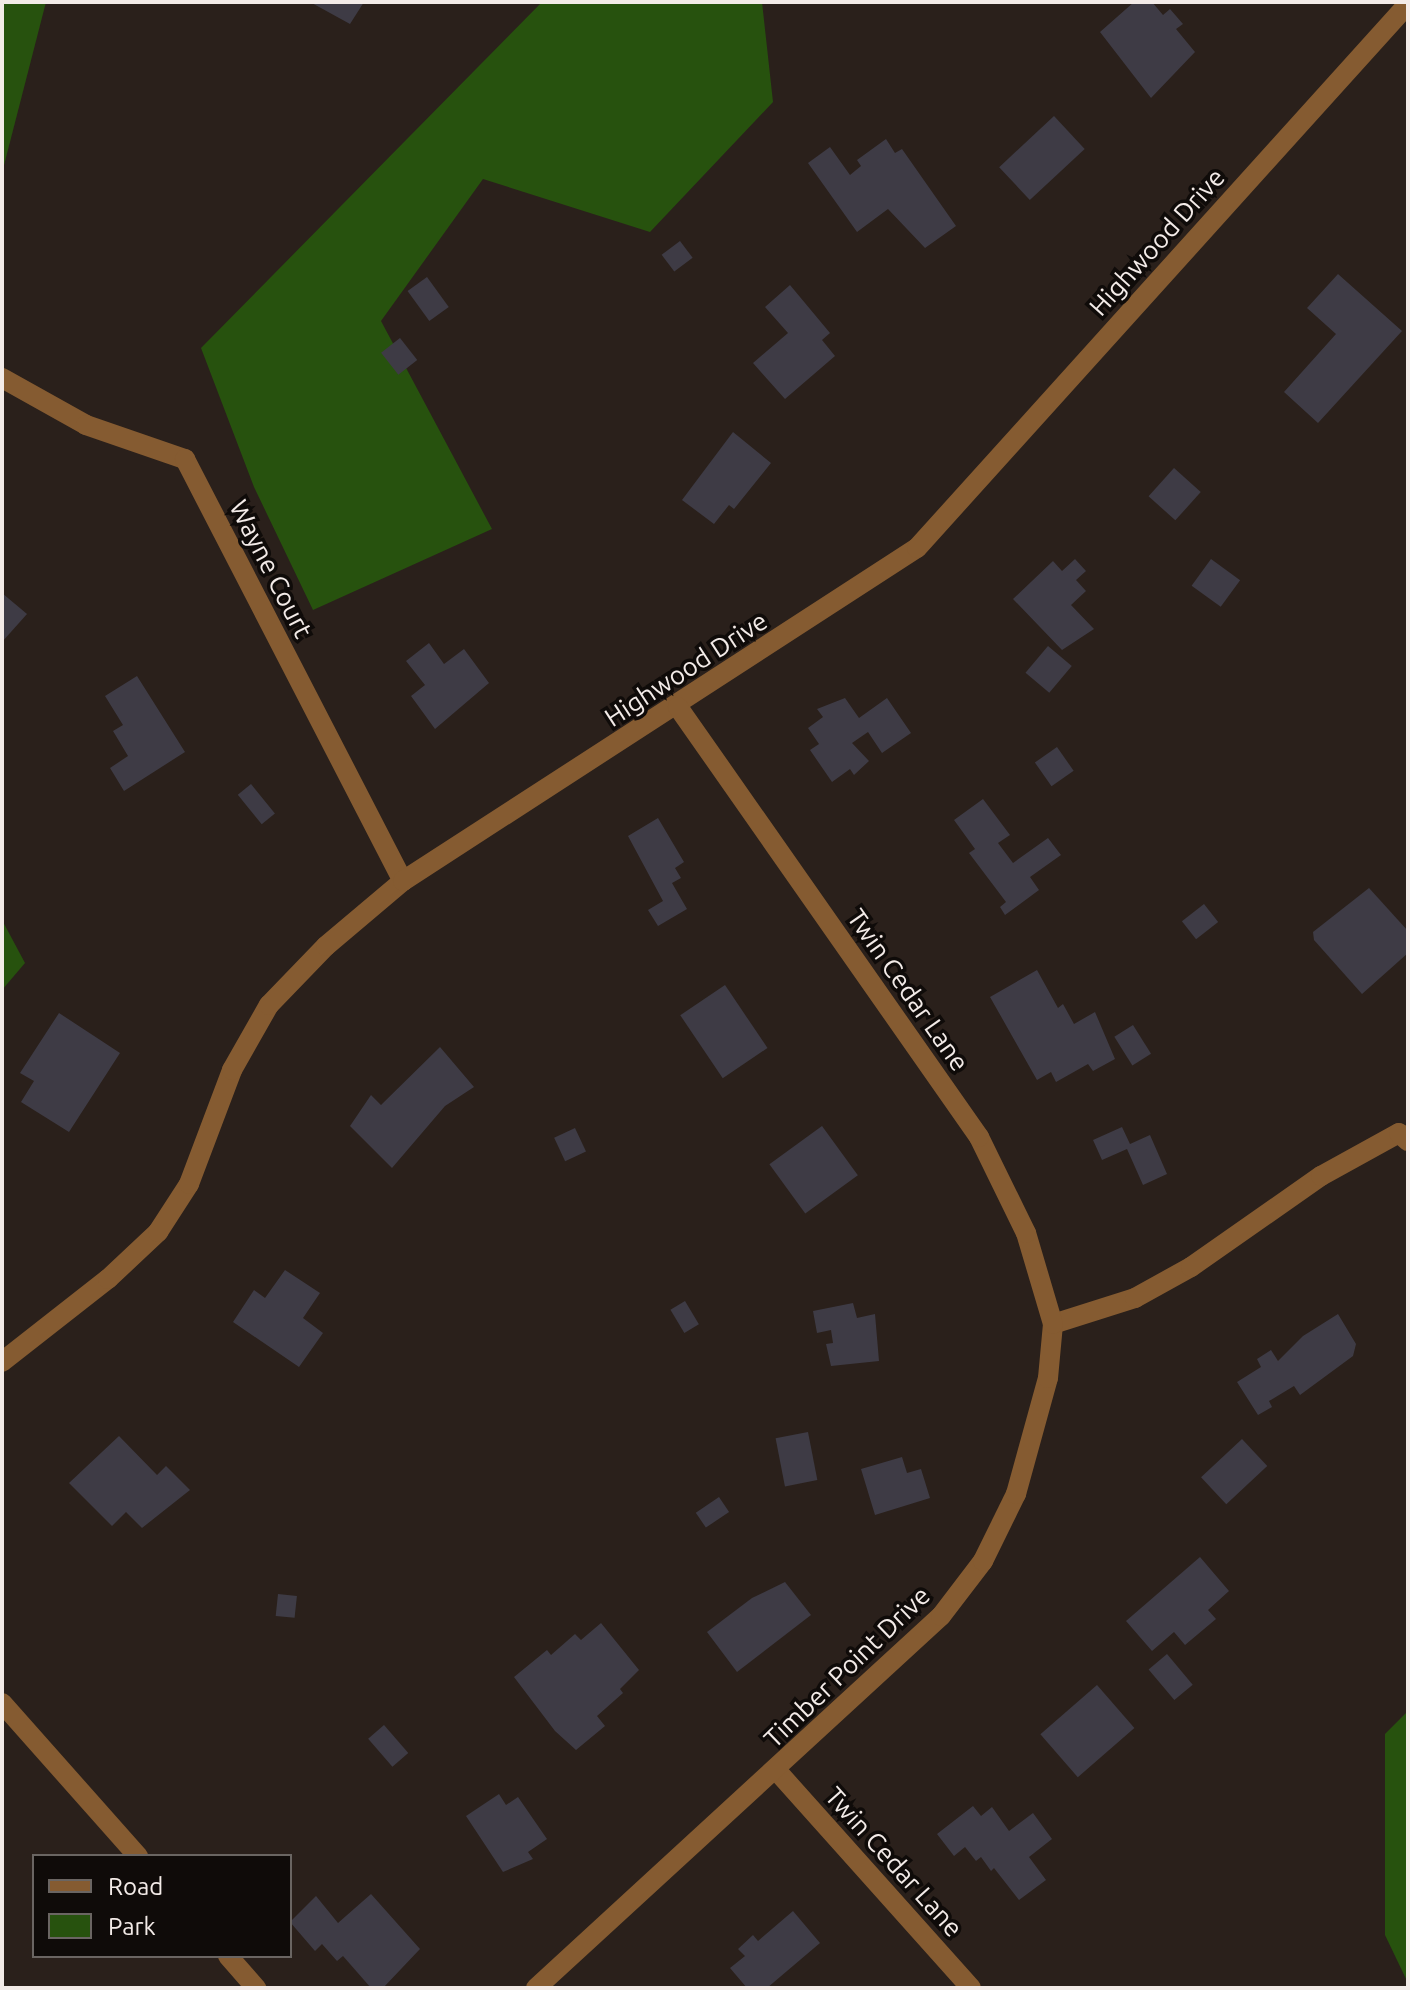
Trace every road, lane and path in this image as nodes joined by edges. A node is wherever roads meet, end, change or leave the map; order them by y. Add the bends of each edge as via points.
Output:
1 (1408, 4) edge
2 (2, 378) edge
3 (678, 707) junction
4 (403, 881) junction
5 (1408, 1141) edge
6 (1053, 1324) junction
7 (2, 1362) edge
8 (2, 1703) edge
9 (777, 1771) junction
10 (136, 1854) edge
11 (230, 1958) edge
12 (256, 1988) edge
13 (536, 1988) edge
14 (971, 1988) edge

1 - 3 street, Highwood Drive via 917,548
2 - 4 street, Wayne Court via 86,425 185,459
3 - 4 street, Highwood Drive
3 - 6 street, Twin Cedar Lane via 979,1137 1026,1233
4 - 7 street, Highwood Drive via 326,946 269,1005 232,1070 189,1184 158,1232
5 - 6 street via 1399,1133 1321,1176 1191,1267 1135,1298
6 - 9 street, Timber Point Drive via 1048,1378 1016,1494 983,1561 941,1616
8 - 10 street
9 - 13 street, Timber Point Drive
9 - 14 street, Twin Cedar Lane
11 - 12 street

